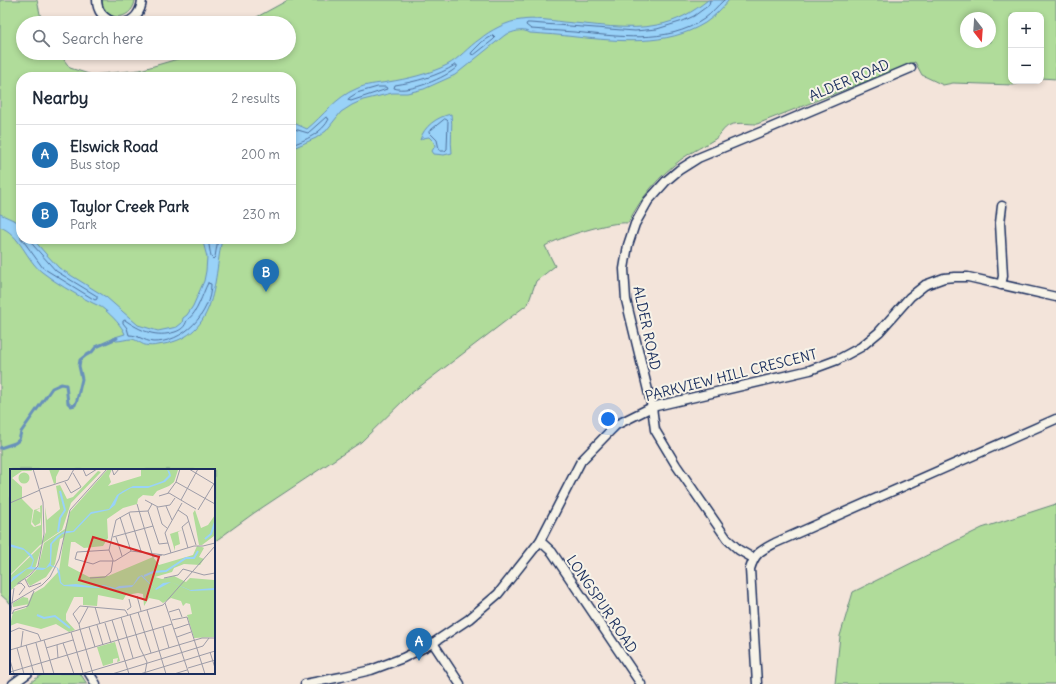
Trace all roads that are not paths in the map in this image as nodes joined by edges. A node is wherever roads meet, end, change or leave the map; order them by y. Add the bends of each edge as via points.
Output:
1 (97, 0) edge
2 (142, 0) edge
3 (103, 16) edge
4 (136, 16) edge
5 (911, 68) dead end
6 (1002, 206) dead end
7 (1002, 285) junction
8 (1056, 297) edge
9 (652, 407) junction
10 (1056, 419) edge
11 (540, 541) junction
12 (753, 558) junction
13 (433, 643) junction
14 (27, 674) edge
15 (90, 674) edge
16 (12, 684) edge
17 (96, 684) edge
18 (304, 684) edge
19 (460, 684) edge
20 (641, 684) edge
21 (757, 684) edge

1 - 3 street via 97,6
2 - 4 street
5 - 9 street, ALDER ROAD via 698,158 666,181 648,201 628,245 624,269 626,300
6 - 7 street
7 - 8 street, PARKVIEW HILL CRESCENT
7 - 9 street, PARKVIEW HILL CRESCENT via 955,276 934,281 910,297 885,326 861,347 837,360 810,370
9 - 11 street, PARKVIEW HILL CRESCENT via 616,425 581,461
9 - 12 street, ALDER ROAD via 655,430 676,465 727,539
10 - 12 street via 775,543
11 - 13 street, PARKVIEW HILL CRESCENT via 498,594
11 - 20 street, LONGSPUR ROAD via 552,552
12 - 21 street via 750,580
13 - 18 street, PARKVIEW HILL CRESCENT via 371,670
13 - 19 street
14 - 16 street
15 - 17 street

